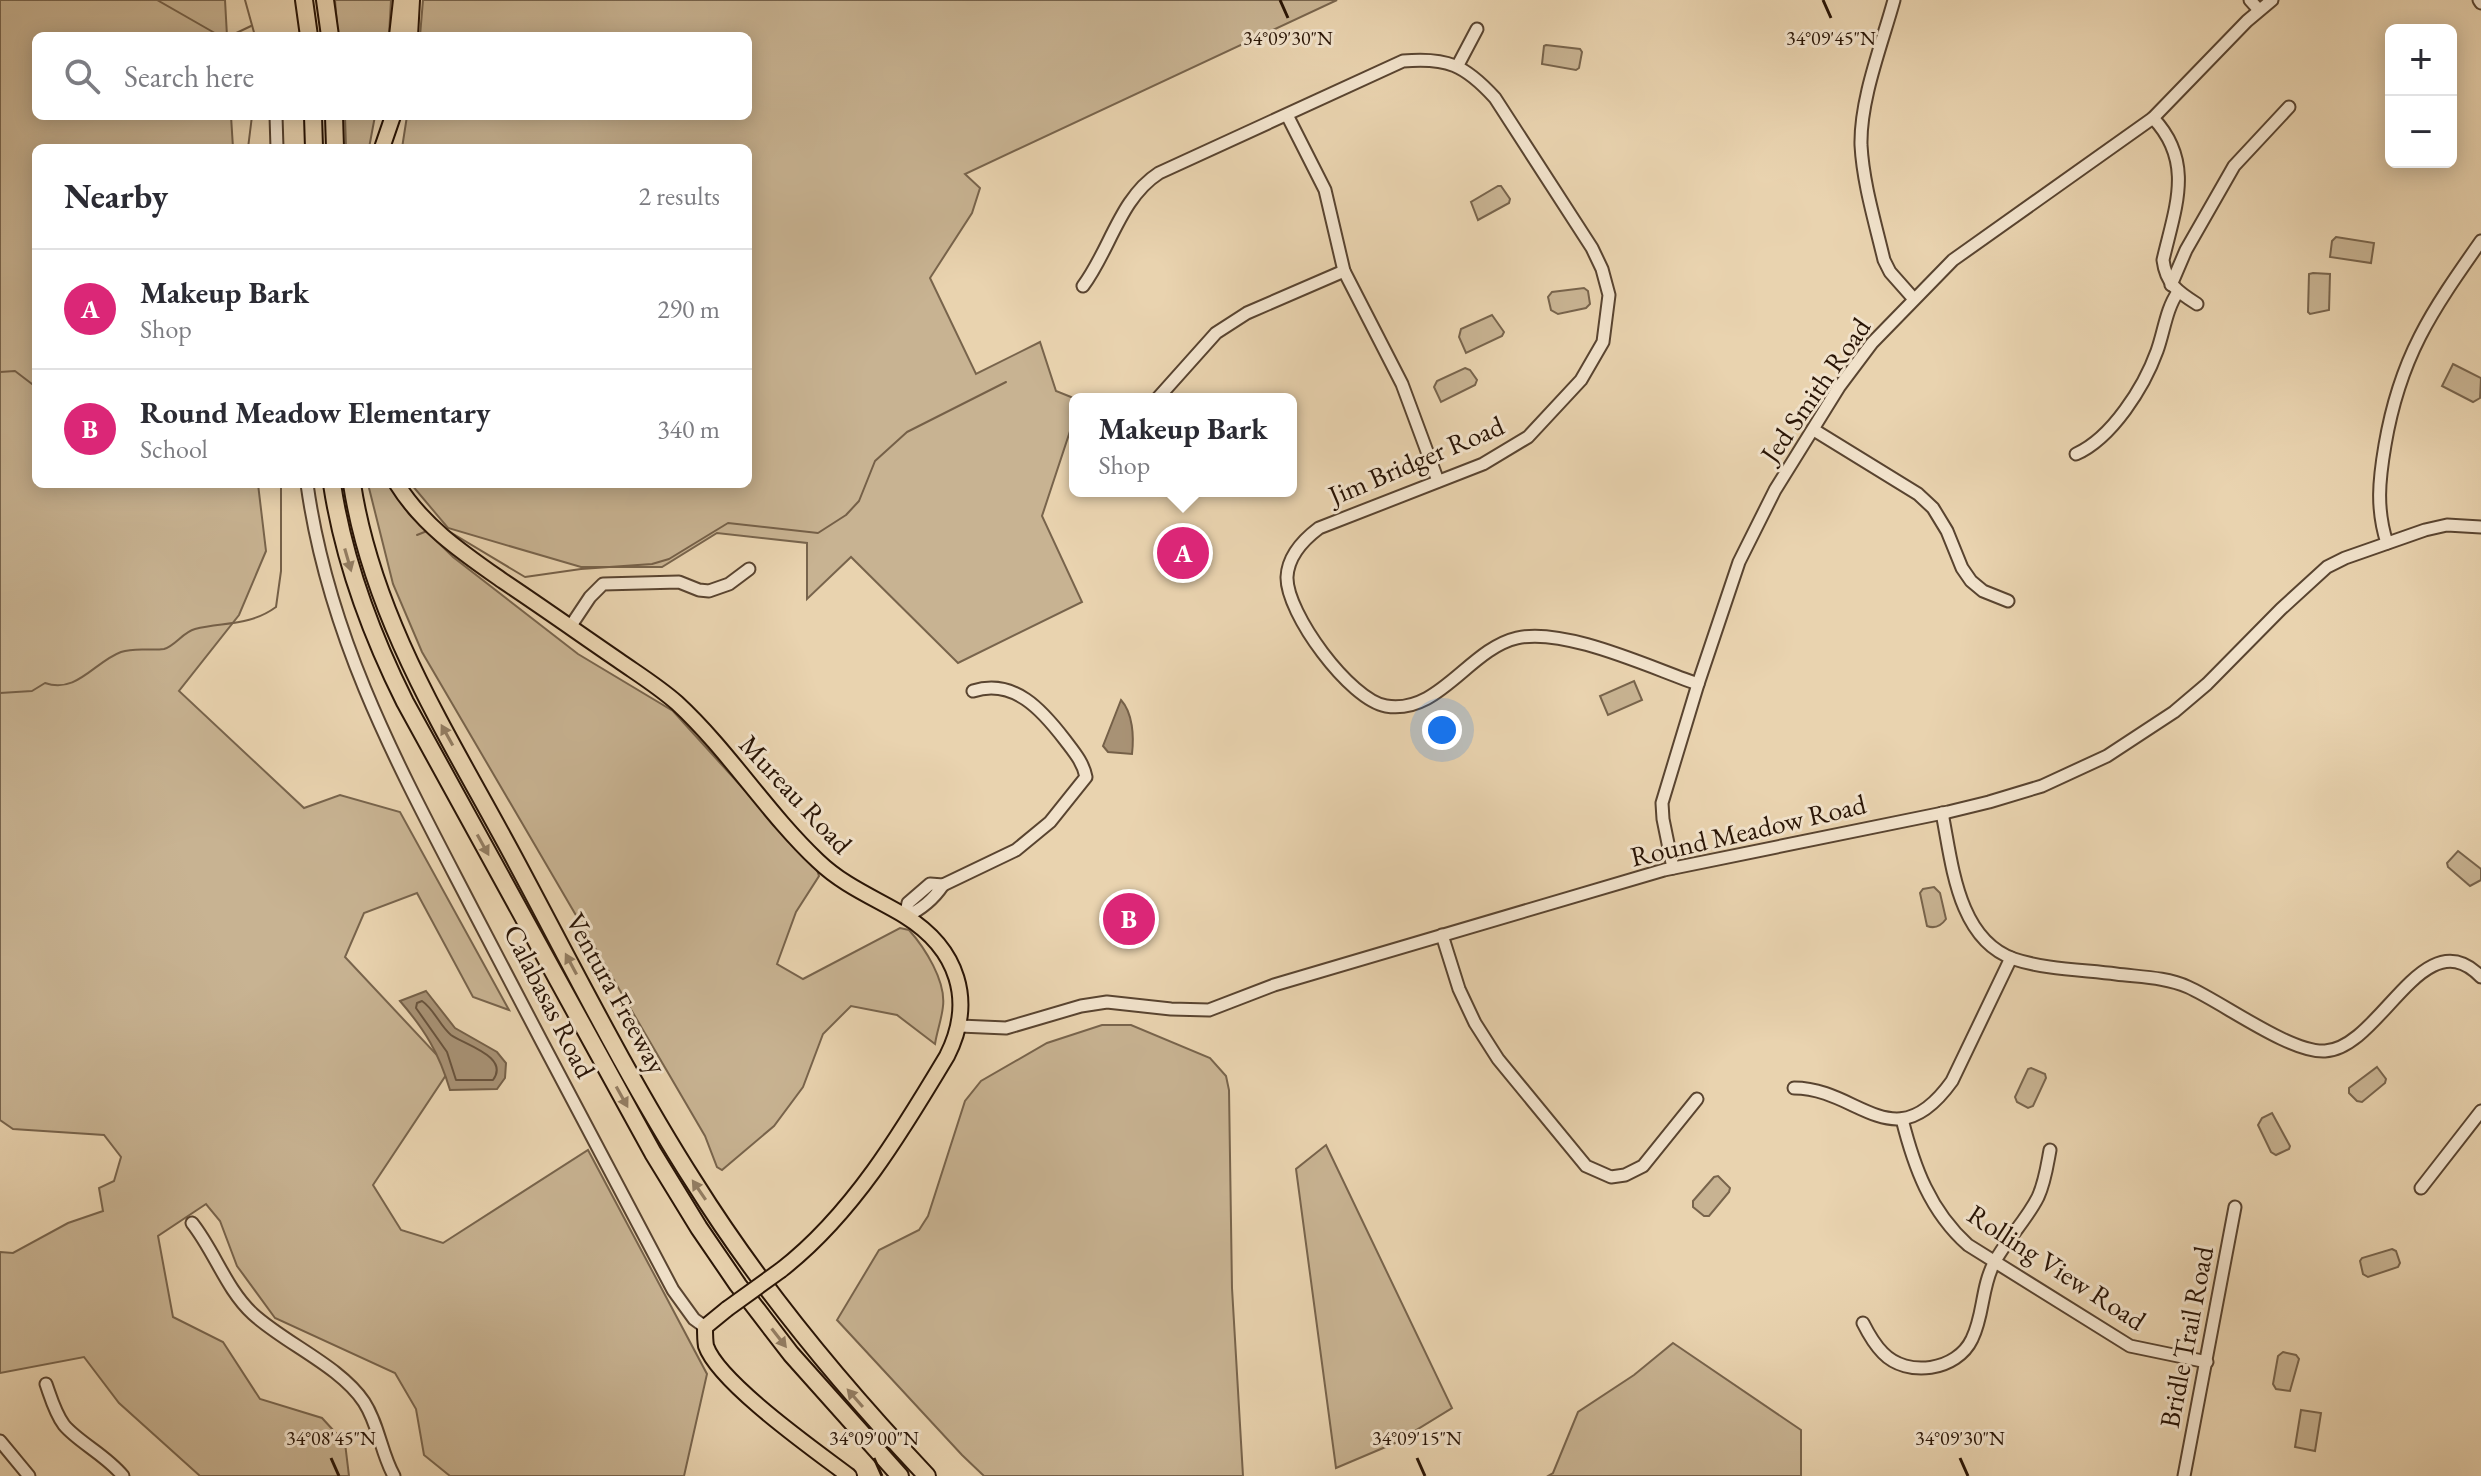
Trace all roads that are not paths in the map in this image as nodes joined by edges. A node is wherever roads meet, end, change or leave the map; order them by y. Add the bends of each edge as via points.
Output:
1 (304, 0) edge
2 (325, 0) edge
3 (401, 0) edge
4 (412, 0) edge
5 (1894, 0) edge
6 (2250, 0) edge
7 (2272, 0) edge
8 (2259, 10) junction
9 (1477, 29) dead end
10 (308, 32) edge
11 (329, 32) edge
12 (397, 32) edge
13 (410, 32) edge
14 (1458, 65) junction
15 (2289, 107) dead end
16 (1287, 115) junction
17 (2153, 118) junction
18 (276, 120) edge
19 (313, 120) edge
20 (334, 120) edge
21 (389, 120) edge
22 (277, 144) edge
23 (314, 144) edge
24 (335, 144) edge
25 (383, 144) edge
26 (2481, 241) edge
27 (1344, 271) junction
28 (1083, 286) dead end
29 (2175, 288) junction
30 (1913, 298) junction
31 (2197, 304) dead end
32 (1162, 393) edge
33 (1814, 430) junction
34 (2076, 454) dead end
35 (1438, 481) junction
36 (308, 488) edge
37 (333, 488) edge
38 (353, 488) edge
39 (400, 488) edge
40 (2481, 527) edge
41 (2387, 543) junction
42 (749, 569) dead end
43 (2008, 601) dead end
44 (570, 627) junction
45 (1698, 684) junction
46 (973, 691) dead end
47 (1942, 813) junction
48 (1673, 868) junction
49 (905, 917) junction
50 (1442, 935) junction
51 (2011, 958) junction
52 (2481, 977) edge
53 (960, 1026) junction
54 (1794, 1088) dead end
55 (1697, 1099) dead end
56 (2481, 1111) edge
57 (1902, 1119) junction
58 (2050, 1150) dead end
59 (2421, 1188) dead end
60 (2235, 1207) dead end
61 (192, 1223) dead end
62 (1995, 1262) junction
63 (1863, 1323) dead end
64 (705, 1327) junction
65 (2207, 1362) junction
66 (46, 1384) dead end
67 (0, 1441) edge
68 (29, 1476) edge
69 (123, 1476) edge
70 (394, 1476) edge
71 (849, 1476) edge
72 (900, 1476) edge
73 (927, 1476) edge
74 (2184, 1476) edge

1 - 10 highway
2 - 11 highway
3 - 12 main road
4 - 13 main road
5 - 30 street via 1861,144 1884,260
6 - 8 street
7 - 8 street, Jed Smith Road
8 - 17 street, Jed Smith Road
9 - 14 street
14 - 16 street via 1428,58 1403,61
14 - 35 street, Jim Bridger Road via 1495,98 1592,248 1609,295 1608,318 1603,342 1581,380 1528,437 1483,464
15 - 29 street via 2234,166 2186,250
16 - 27 street via 1330,202
16 - 28 street via 1148,180 1129,203
17 - 29 street via 2175,151 2180,173 2163,260
17 - 30 street, Jed Smith Road via 1953,260
18 - 22 street
19 - 23 highway
20 - 24 highway
21 - 25 main road
26 - 41 street via 2425,324 2397,391 2379,481
27 - 32 street via 1247,313 1216,333
27 - 35 street via 1402,384
29 - 31 street
29 - 34 street via 2143,384 2098,440
30 - 33 street, Jed Smith Road via 1872,343
33 - 43 street via 1918,494 1933,508 1971,581
33 - 45 street, Jed Smith Road via 1775,490 1739,562
35 - 45 street, Jim Bridger Road via 1319,528 1294,554 1287,574 1296,613 1368,701 1403,707 1436,693 1496,645 1521,637 1577,642
36 - 64 street, Calabasas Road via 335,613 385,735 673,1290
37 -> 72 highway, Ventura Freeway via 347,559 381,655 653,1153 738,1285 829,1399
73 -> 38 highway, Ventura Freeway via 797,1330 680,1158 414,675 375,581
39 - 44 main road, Mureau Road via 449,542
40 - 41 street, Round Meadow Road via 2447,525
41 - 47 street, Round Meadow Road via 2345,558 2314,577 2207,684 2126,746 2028,791
42 - 44 street via 709,591 679,582 603,584
44 - 49 main road, Mureau Road via 677,704 831,873
45 - 48 street, Jed Smith Road via 1662,803
46 - 49 street via 986,687 1028,698 1083,764 1086,777 1050,822 1016,850 943,885 935,897
47 - 48 street, Round Meadow Road
47 - 51 street via 1966,912 1983,937
48 - 50 street, Round Meadow Road
49 - 53 main road, Mureau Road via 938,944 953,969 961,1001
50 - 53 street, Round Meadow Road via 1266,987 1209,1010 1107,1002 1006,1028
50 - 55 street via 1475,1023 1586,1166 1611,1177 1643,1166
51 - 52 street via 2185,985 2284,1039 2324,1052 2364,1032 2433,964 2465,965
51 - 57 street via 1952,1081 1939,1100
53 - 64 main road, bridge via 935,1076 831,1227
54 - 57 street
56 - 59 street
57 - 62 street, Rolling View Road via 1935,1207 1949,1228
58 - 62 street via 2037,1199
60 - 65 street, Bridle Trail Road
61 - 70 street via 233,1292 253,1314 363,1401
62 - 63 street via 1972,1339 1948,1363 1922,1368 1894,1361
62 - 65 street, Rolling View Road via 2130,1346
64 - 71 main road, Calabasas Road via 707,1348 734,1382
65 - 74 street, Bridle Trail Road
66 - 69 street via 66,1428
67 - 68 street

